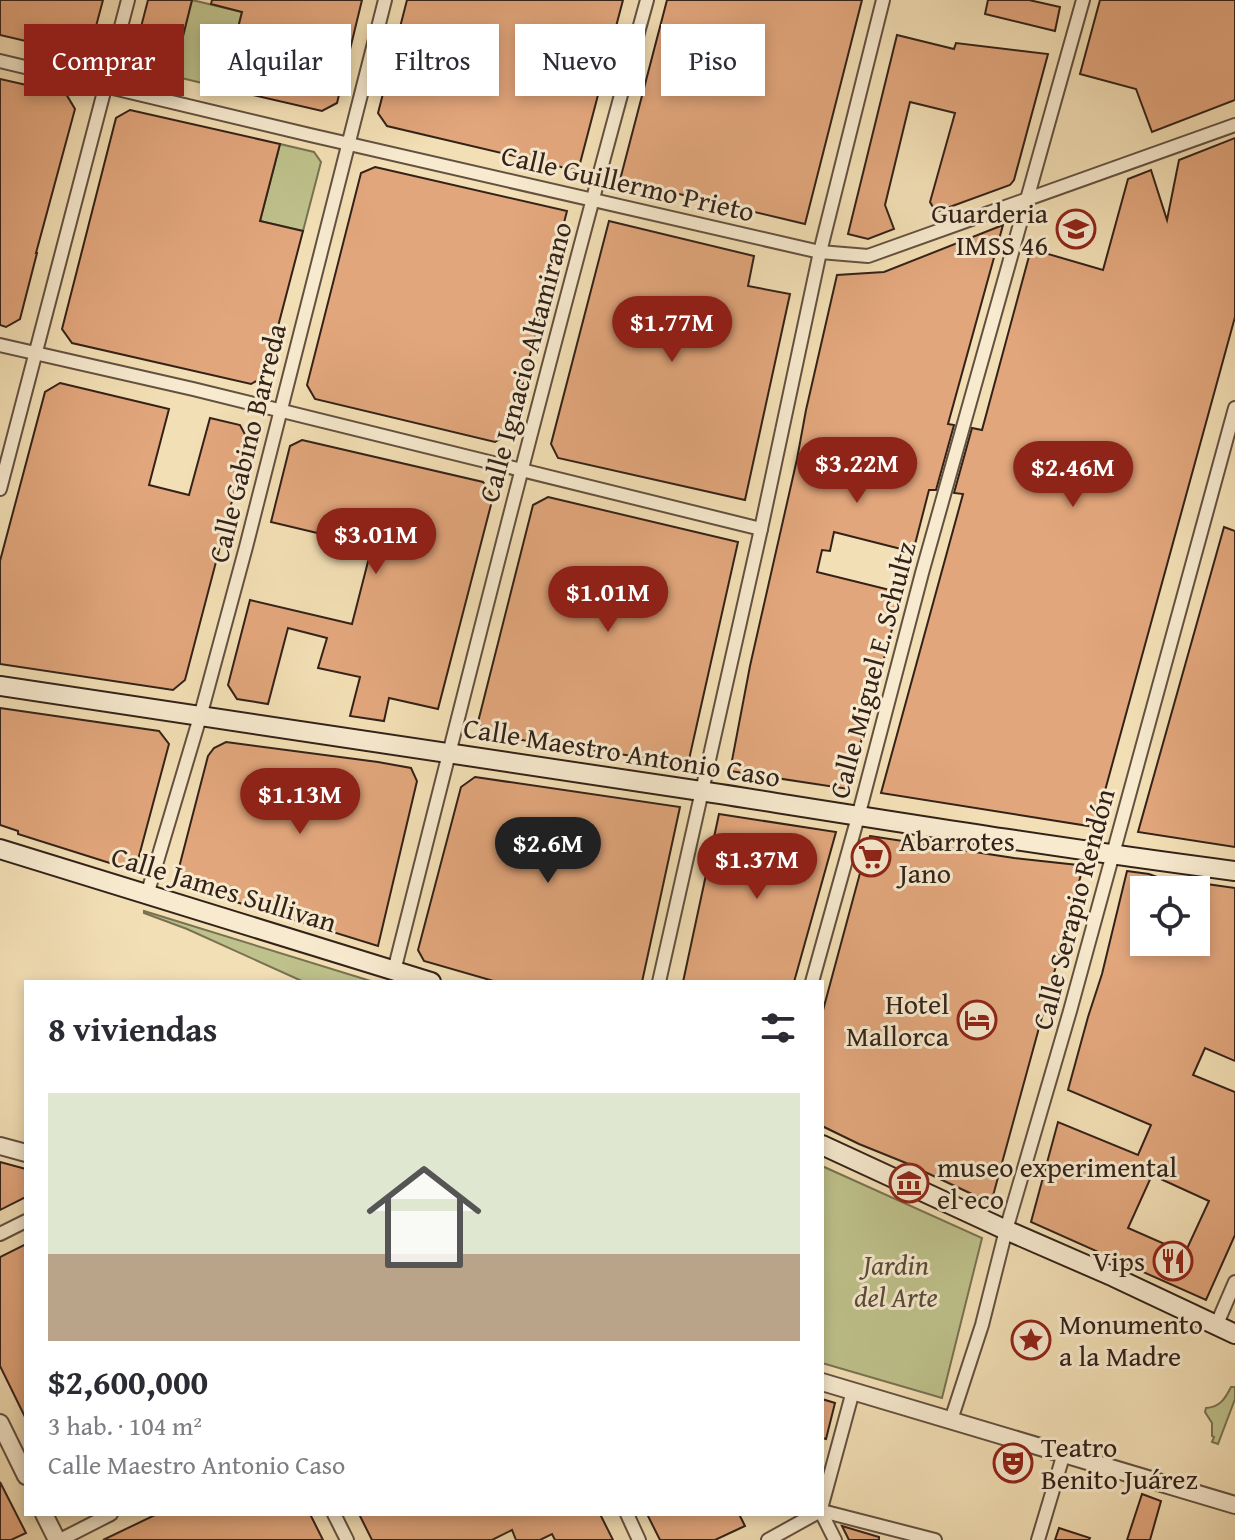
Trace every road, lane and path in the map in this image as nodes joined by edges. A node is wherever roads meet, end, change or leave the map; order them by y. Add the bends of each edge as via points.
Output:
1 (128, 0) edge
2 (385, 0) edge
3 (647, 0) edge
4 (883, 0) edge
5 (1083, 0) edge
6 (122, 24) edge
7 (0, 61) edge
8 (24, 67) edge
9 (102, 96) edge
10 (147, 96) edge
11 (1235, 125) edge
12 (349, 144) junction
13 (1028, 198) junction
14 (592, 199) junction
15 (820, 252) junction
16 (0, 345) edge
17 (35, 353) junction
18 (1235, 408) edge
19 (280, 411) junction
20 (521, 471) junction
21 (0, 489) edge
22 (761, 529) junction
23 (0, 686) edge
24 (200, 717) junction
25 (449, 753) junction
26 (703, 792) junction
27 (858, 817) junction
28 (0, 849) edge
29 (1112, 855) junction
30 (1235, 871) edge
31 (147, 895) junction
32 (394, 971) junction
33 (424, 980) edge
34 (659, 980) edge
35 (813, 980) edge
36 (0, 1146) edge
37 (824, 1146) edge
38 (24, 1152) edge
39 (24, 1222) edge
40 (1006, 1230) junction
41 (0, 1234) edge
42 (1235, 1282) edge
43 (1216, 1326) junction
44 (1235, 1334) edge
45 (824, 1383) edge
46 (853, 1391) junction
47 (951, 1420) junction
48 (0, 1423) edge
49 (1064, 1453) junction
50 (24, 1472) edge
51 (824, 1502) edge
52 (1235, 1505) edge
53 (824, 1511) edge
54 (824, 1515) edge
55 (45, 1516) edge
56 (107, 1516) edge
57 (335, 1516) edge
58 (628, 1516) edge
59 (811, 1516) edge
60 (58, 1540) edge
61 (347, 1540) edge
62 (639, 1540) edge
63 (768, 1540) edge
64 (835, 1540) edge
65 (935, 1540) edge
66 (1038, 1540) edge

1 - 6 street
2 - 12 street, Calle Gabino Barreda
3 - 14 street, Calle Ignacio Altamirano
4 - 15 street
5 - 13 street, Calle Miguel E. Schultz
7 - 8 street, Calle Guillermo Prieto
9 - 17 street
10 - 12 street, Calle Guillermo Prieto
11 - 13 street, Calle Guillermo Prieto
12 - 14 street, Calle Guillermo Prieto
12 - 19 street, Calle Gabino Barreda
13 - 15 street, Calle Guillermo Prieto via 868,256
13 - 27 street, Calle Miguel E. Schultz
14 - 15 street, Calle Guillermo Prieto
14 - 20 street, Calle Ignacio Altamirano
15 - 22 street
16 - 17 street
17 - 19 street
17 - 21 street
18 - 29 street, Calle Serapio Rendón
19 - 20 street
19 - 24 street, Calle Gabino Barreda
20 - 22 street
20 - 25 street, Calle Ignacio Altamirano
22 - 26 street
23 - 24 main road, Calle Maestro Antonio Caso
24 - 25 main road, Calle Maestro Antonio Caso
24 - 31 street, Calle Gabino Barreda
25 - 26 main road, Calle Maestro Antonio Caso
25 - 32 street, Calle Ignacio Altamirano
26 - 27 main road, Calle Maestro Antonio Caso
26 - 34 street
27 - 29 main road, Calle Maestro Antonio Caso
27 - 35 street, Calle Miguel E. Schultz
28 - 31 main road, Calle James Sullivan
29 - 30 main road, Calle Maestro Antonio Caso
29 - 40 street, Calle Serapio Rendón
31 - 32 main road, Calle James Sullivan
32 - 33 main road, Calle James Sullivan
36 - 38 street
37 - 40 main road
39 - 41 street
40 - 43 main road
40 - 47 street, Calle Serapio Rendón
42 - 43 street
43 - 44 main road
45 - 46 street
46 - 47 street
46 - 51 street
47 - 49 street
48 - 50 street
49 - 52 street
49 - 66 street
53 - 65 street
54 - 64 street
55 - 60 street
56 - 60 street
57 - 61 street
58 - 62 street
59 - 63 street

